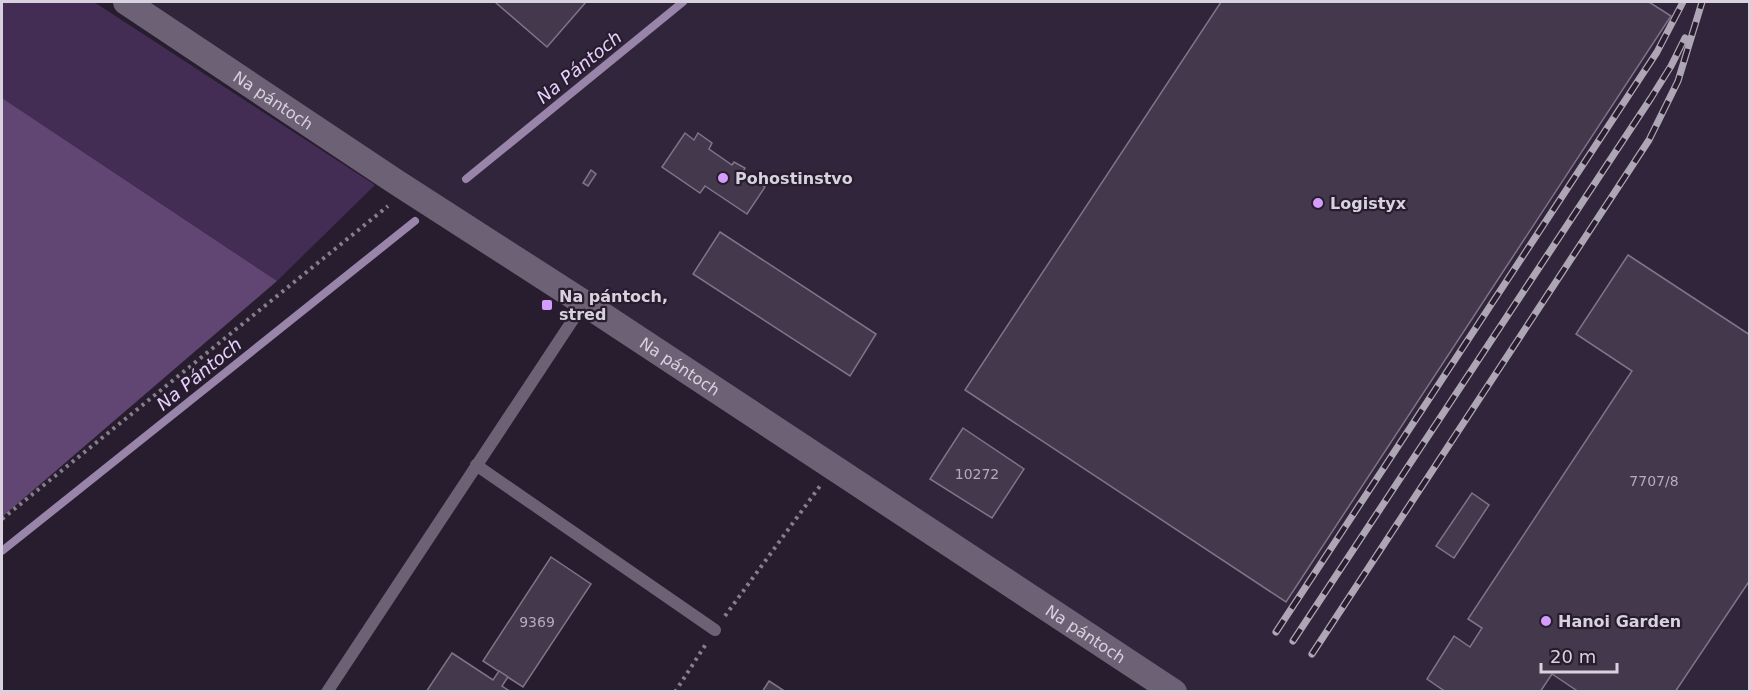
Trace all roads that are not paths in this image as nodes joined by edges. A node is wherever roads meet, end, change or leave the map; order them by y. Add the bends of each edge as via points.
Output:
1 (128, 2) edge
2 (584, 303) junction
3 (476, 465) junction
4 (715, 630) road end
5 (327, 692) edge
6 (1174, 692) edge

1 - 2 street, Na pántoch
2 - 3 lane
2 - 6 street, Na pántoch
3 - 4 lane
3 - 5 lane

